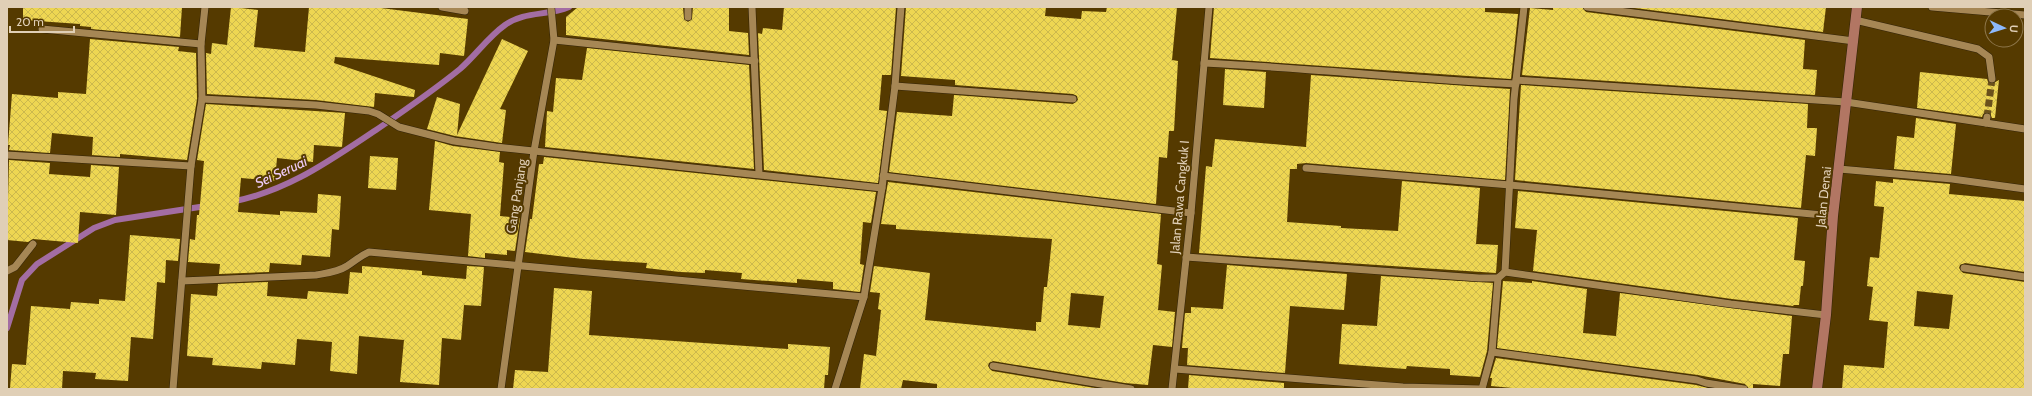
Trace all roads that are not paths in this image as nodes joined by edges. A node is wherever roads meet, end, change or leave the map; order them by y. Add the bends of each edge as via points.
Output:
1 (205, 7) edge
2 (442, 7) edge
3 (551, 7) edge
4 (688, 7) edge
5 (752, 7) edge
6 (901, 7) edge
7 (1209, 7) edge
8 (1524, 7) edge
9 (1587, 7) edge
10 (1857, 7) edge
11 (1932, 7) edge
12 (465, 11) dead end
13 (2025, 15) edge
14 (688, 17) dead end
15 (1856, 20) junction
16 (42, 29) dead end
17 (554, 40) junction
18 (1854, 41) junction
19 (201, 44) junction
20 (755, 61) junction
21 (1204, 63) junction
22 (1992, 79) tunnel mouth
23 (1516, 82) junction
24 (895, 86) junction
25 (202, 99) junction
26 (1073, 99) dead end
27 (1846, 102) junction
28 (2025, 129) edge
29 (534, 151) junction
30 (7, 155) edge
31 (191, 166) junction
32 (1306, 168) dead end
33 (1839, 169) junction
34 (758, 174) junction
35 (883, 176) junction
36 (1510, 185) junction
37 (882, 188) junction
38 (2025, 189) edge
39 (1191, 213) junction
40 (1833, 216) junction
41 (33, 244) dead end
42 (1186, 257) junction
43 (517, 266) junction
44 (1964, 268) dead end
45 (7, 271) edge
46 (1505, 272) junction
47 (2025, 277) edge
48 (1498, 278) junction
49 (182, 281) junction
50 (864, 297) junction
51 (1826, 315) junction
52 (1492, 352) junction
53 (993, 366) dead end
54 (1175, 369) junction
55 (173, 389) edge
56 (501, 389) edge
57 (835, 389) edge
58 (1131, 389) edge
59 (1172, 389) edge
60 (1744, 389) edge
61 (1817, 389) edge

1 - 19 street
2 - 12 street
3 - 17 street, Gang Panjang
4 - 14 street
5 - 20 street
6 - 24 street
7 - 21 street, Jalan Rawa Cangkuk I
8 - 23 street
9 - 18 street
10 - 15 main road, Jalan Denai
11 - 13 street
15 - 18 main road, Jalan Denai
15 - 22 street via 1978,50 1989,57
16 - 19 street
17 - 20 street
17 - 29 street, Gang Panjang
18 - 27 main road, Jalan Denai
19 - 25 street
20 - 34 street
21 - 23 street via 1421,79
21 - 39 street, Jalan Rawa Cangkuk I
23 - 27 street
23 - 36 street
24 - 26 street
24 - 35 street
25 - 29 street via 358,109 378,114 399,126 454,141
25 - 31 street
27 - 28 street via 1987,120
27 - 33 main road, Jalan Denai
29 - 34 street
29 - 43 street, Gang Panjang
30 - 31 street
31 - 49 street
32 - 36 street
33 - 38 street
33 - 40 main road, Jalan Denai
34 - 37 street
35 - 37 street
35 - 39 street
36 - 40 street
36 - 46 street
37 - 50 street
39 - 42 street, Jalan Rawa Cangkuk I
40 - 51 main road, Jalan Denai
41 - 45 street via 15,267
42 - 48 street
42 - 54 street, Jalan Rawa Cangkuk I
43 - 49 street via 369,252 335,272
43 - 50 street
43 - 56 street, Gang Panjang
44 - 47 street
46 - 48 street
46 - 51 street
48 - 52 street
49 - 55 street
50 - 57 street
51 - 61 main road, Jalan Denai
52 - 54 street via 1482,389 1404,387
52 - 60 street via 1697,380
53 - 58 street
54 - 59 street, Jalan Rawa Cangkuk I

